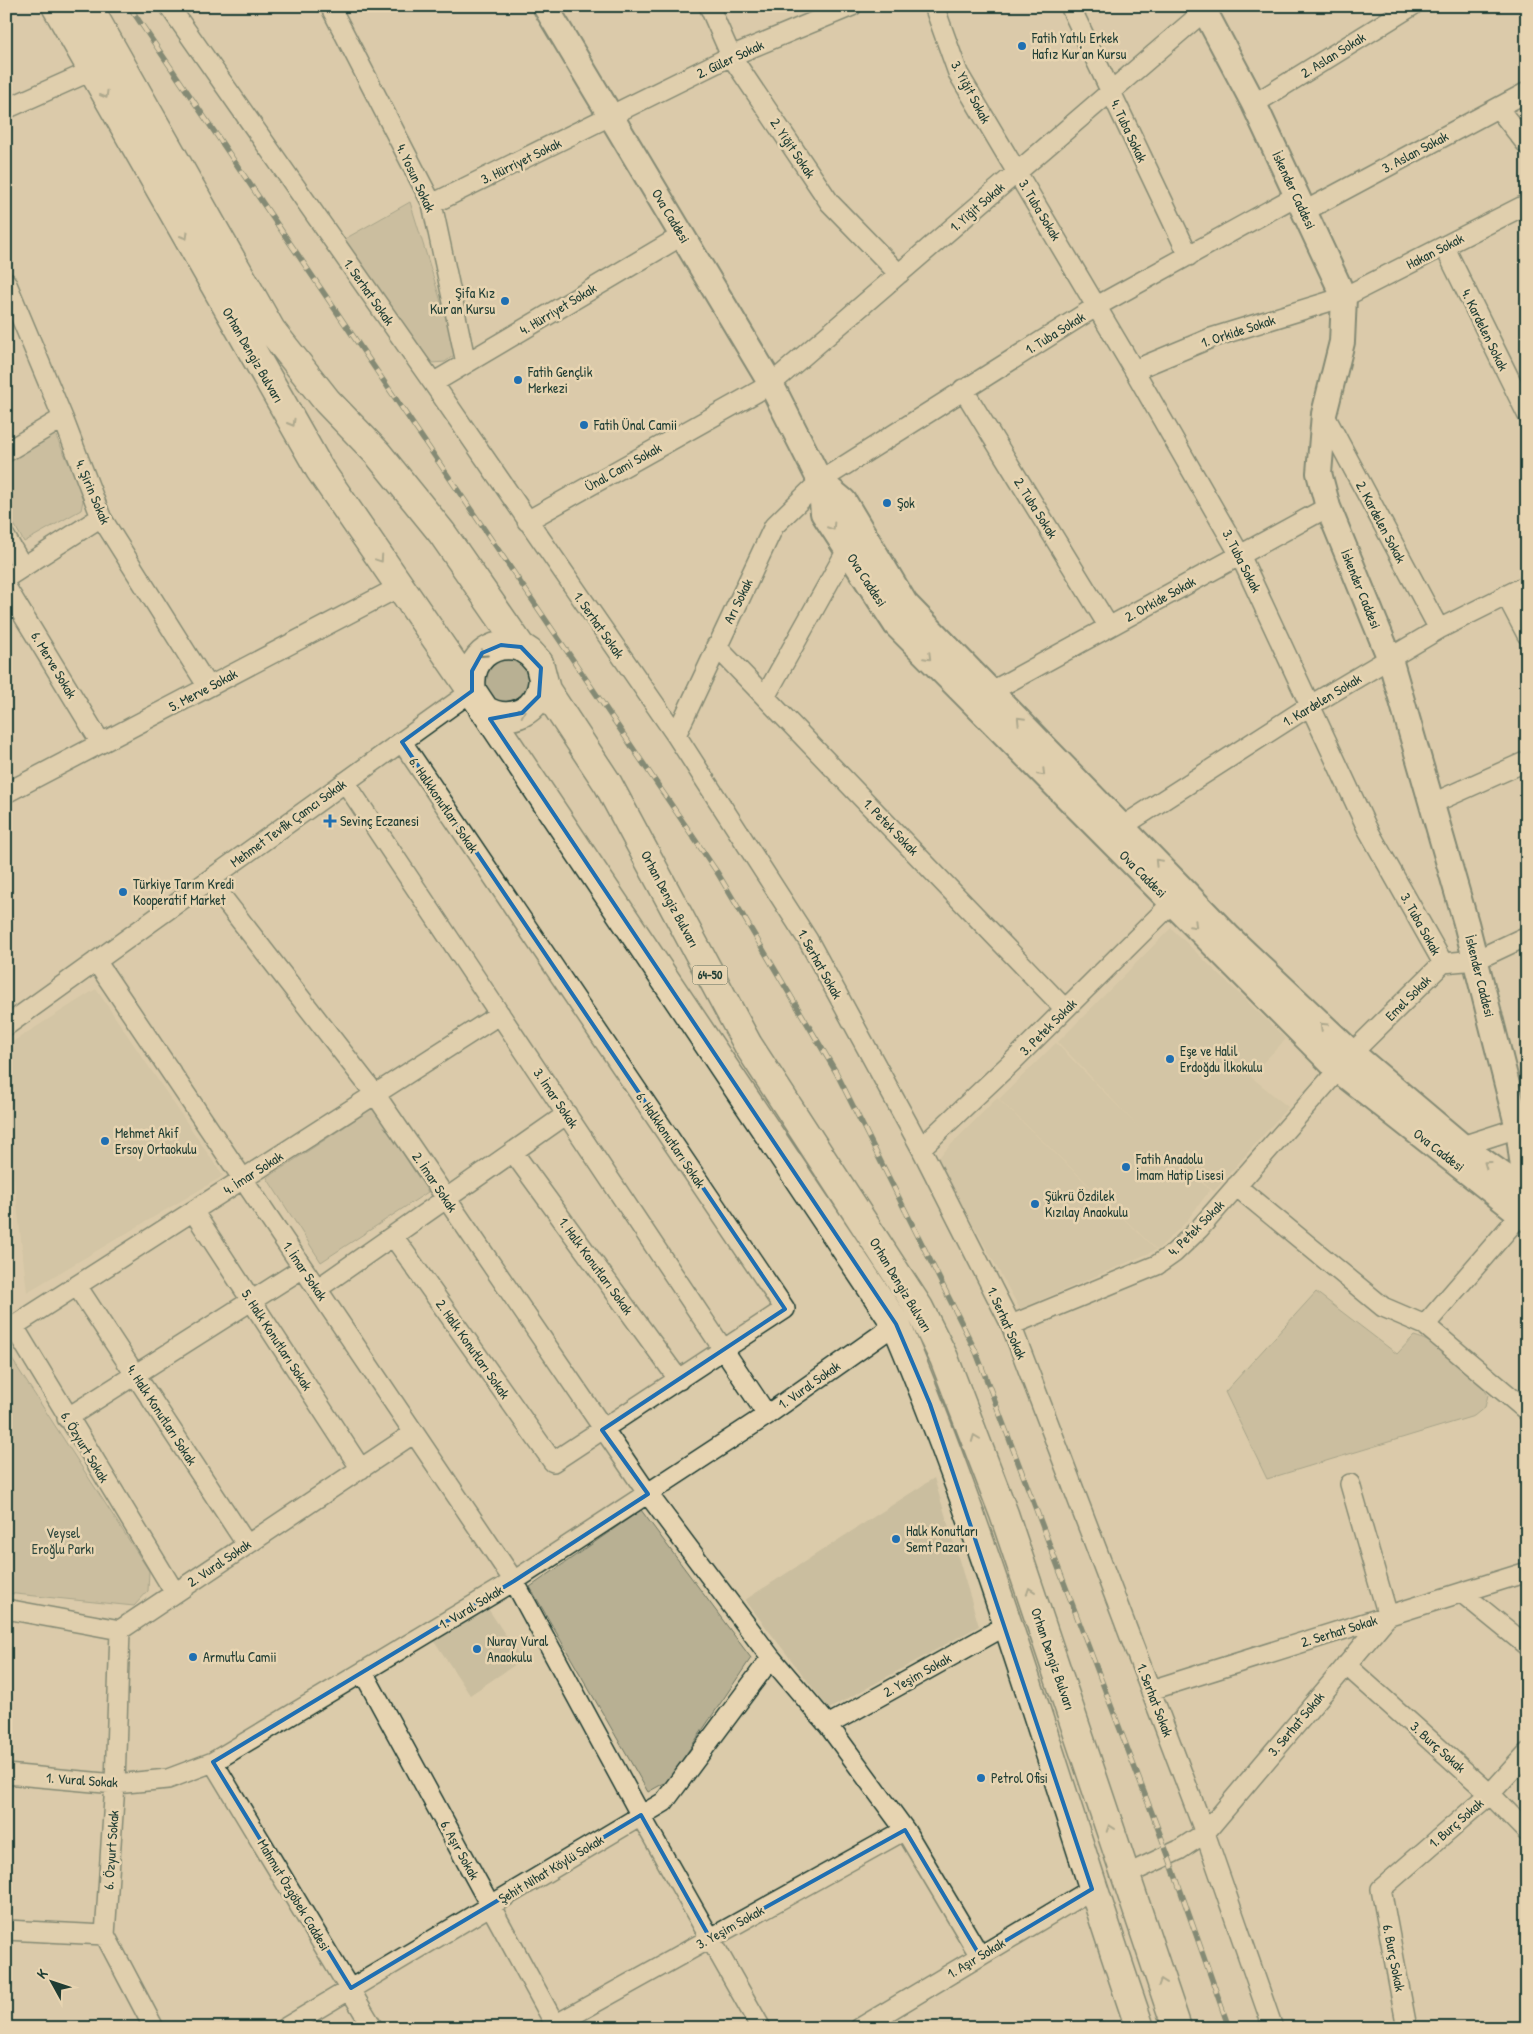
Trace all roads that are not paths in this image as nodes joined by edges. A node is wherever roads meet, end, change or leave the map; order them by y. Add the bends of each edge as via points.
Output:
1 (56, 6) edge
2 (88, 6) edge
3 (169, 6) edge
4 (330, 6) edge
5 (545, 6) edge
6 (709, 6) edge
7 (852, 6) edge
8 (934, 6) edge
9 (1070, 6) edge
10 (1412, 6) edge
11 (1206, 8) edge
12 (731, 56) junction
13 (91, 71) junction
14 (1110, 92) junction
15 (1527, 92) edge
16 (1254, 104) junction
17 (1498, 108) junction
18 (6, 110) edge
19 (611, 117) junction
20 (1527, 145) edge
21 (1017, 172) junction
22 (432, 204) junction
23 (1300, 204) junction
24 (1527, 204) edge
25 (683, 235) junction
26 (1444, 246) junction
27 (1189, 256) junction
28 (899, 274) junction
29 (6, 282) edge
30 (1344, 297) junction
31 (1097, 306) junction
32 (466, 363) junction
33 (1134, 370) junction
34 (433, 383) junction
35 (771, 384) junction
36 (963, 389) junction
37 (1324, 414) junction
38 (1527, 414) edge
39 (63, 418) junction
40 (6, 452) edge
41 (820, 481) junction
42 (1328, 507) junction
43 (101, 517) junction
44 (527, 520) junction
45 (6, 538) edge
46 (847, 550) junction
47 (1240, 555) junction
48 (22, 567) junction
49 (6, 578) edge
50 (1527, 586) edge
51 (6, 587) edge
52 (399, 587) junction
53 (1506, 594) junction
54 (1109, 627) junction
55 (1438, 629) junction
56 (1527, 635) edge
57 (716, 646) junction
58 (521, 647) junction
59 (1390, 659) junction
60 (543, 680) junction
61 (208, 687) junction
62 (992, 691) junction
63 (765, 696) junction
64 (477, 700) junction
65 (1311, 705) junction
66 (676, 735) junction
67 (402, 742) junction
68 (102, 743) junction
69 (1527, 761) edge
70 (345, 782) junction
71 (6, 793) edge
72 (1431, 804) junction
73 (1115, 832) junction
74 (209, 880) junction
75 (1172, 903) junction
76 (1527, 936) edge
77 (1476, 960) junction
78 (96, 961) junction
79 (1443, 963) junction
80 (1065, 1009) junction
81 (500, 1014) junction
82 (6, 1026) edge
83 (1345, 1062) junction
84 (375, 1094) junction
85 (567, 1114) junction
86 (1522, 1127) edge
87 (1462, 1146) junction
88 (921, 1148) junction
89 (513, 1152) junction
90 (243, 1179) junction
91 (1236, 1186) junction
92 (446, 1199) junction
93 (1525, 1204) edge
94 (193, 1211) junction
95 (393, 1236) junction
96 (303, 1268) junction
97 (77, 1286) junction
98 (317, 1289) junction
99 (251, 1301) junction
100 (896, 1324) junction
101 (1011, 1325) junction
102 (1425, 1325) junction
103 (10, 1329) edge
104 (724, 1350) junction
105 (136, 1375) junction
106 (678, 1380) junction
107 (1527, 1411) edge
108 (767, 1415) junction
109 (67, 1418) junction
110 (602, 1430) junction
111 (414, 1433) junction
112 (554, 1462) joint
113 (360, 1468) junction
114 (1350, 1484) dead end
115 (648, 1494) junction
116 (247, 1544) junction
117 (1527, 1572) edge
118 (514, 1581) junction
119 (174, 1593) junction
120 (1462, 1593) junction
121 (6, 1609) edge
122 (1388, 1616) junction
123 (1007, 1625) junction
124 (120, 1630) junction
125 (1527, 1646) edge
126 (771, 1658) junction
127 (1346, 1665) junction
128 (363, 1672) junction
129 (1151, 1690) junction
130 (828, 1725) junction
131 (1527, 1753) edge
132 (213, 1762) junction
133 (6, 1774) edge
134 (115, 1784) junction
135 (1490, 1794) junction
136 (641, 1815) junction
137 (905, 1830) junction
138 (1527, 1832) edge
139 (1205, 1833) junction
140 (1126, 1875) junction
141 (1092, 1889) junction
142 (1381, 1889) joint
143 (490, 1905) junction
144 (6, 1930) edge
145 (105, 1935) junction
146 (710, 1938) junction
147 (980, 1956) junction
148 (351, 1988) junction
149 (882, 2022) edge
150 (556, 2026) edge
151 (154, 2028) edge
152 (284, 2028) edge
153 (373, 2028) edge
154 (761, 2028) edge
155 (860, 2028) edge
156 (1140, 2028) edge
157 (1178, 2028) edge
158 (1272, 2028) edge
159 (1407, 2028) edge

1 - 13 main road, Orhan Dengiz Bulvarı / 64-50
2 - 58 main road, Orhan Dengiz Bulvarı / 64-50 via 270,330 442,533
3 - 34 street, 1. Serhat Sokak
4 - 22 street, 4. Yosun Sokak
5 - 19 street, Ova Caddesi
6 - 12 street, 2. Yiğit Sokak
7 - 12 street, 2. Güler Sokak
8 - 21 street, 3. Yiğit Sokak via 958,73
9 - 14 street, 4. Tuba Sokak
10 - 16 street, 2. Aslan Sokak
11 - 14 street, 1. Yiğit Sokak
11 - 16 street, İskender Caddesi
12 - 19 street, 2. Güler Sokak
12 - 28 street, 2. Yiğit Sokak via 830,203
13 - 18 street
13 -> 52 main road, Orhan Dengiz Bulvarı / 64-50 via 320,470
14 - 21 street, 1. Yiğit Sokak
14 - 27 street, 4. Tuba Sokak
15 - 17 street, 3. Aslan Sokak
16 - 23 street, İskender Caddesi
17 - 20 street
17 - 23 street, 3. Aslan Sokak
19 - 22 street, 3. Hürriyet Sokak
19 - 25 street, Ova Caddesi
21 - 28 street, 1. Yiğit Sokak
21 - 31 street, 3. Tuba Sokak
22 - 32 street, 4. Yosun Sokak
23 - 27 street, 1. Tuba Sokak
23 - 30 street, İskender Caddesi
24 - 26 street, Hakan Sokak
25 - 32 street, 4. Hürriyet Sokak
25 - 35 street, Ova Caddesi
26 - 30 street, Hakan Sokak
26 - 38 street, 4. Kardelen Sokak
27 - 31 street, 1. Tuba Sokak
28 - 35 street, 1. Yiğit Sokak
29 - 39 street, 4. Şirin Sokak
30 - 33 street, 1. Orkide Sokak via 1212,338
30 - 37 street, İskender Caddesi via 1342,342
31 - 33 street, 3. Tuba Sokak
31 - 36 street, 1. Tuba Sokak
32 - 34 street, 4. Hürriyet Sokak
33 - 47 street, 3. Tuba Sokak
34 - 44 street, 1. Serhat Sokak
35 - 41 street, Ova Caddesi
35 - 44 street, Ünal Cami Sokak
36 - 41 street, 1. Tuba Sokak
36 - 54 street, 2. Tuba Sokak
37 - 42 street, İskender Caddesi via 1319,473
37 - 55 street, 2. Kardelen Sokak
39 - 40 street
39 - 43 street, 4. Şirin Sokak
41 -> 46 street, Ova Caddesi via 823,512
41 - 57 street, Arı Sokak via 774,526
41 - 62 street, Ova Caddesi via 844,501 905,603
42 - 47 street, 2. Orkide Sokak
42 - 59 street, İskender Caddesi
43 - 48 street
43 - 61 street, 4. Şirin Sokak
44 - 66 street, 1. Serhat Sokak
45 - 48 street
46 - 63 street
46 -> 73 street, Ova Caddesi via 896,625
47 - 54 street, 2. Orkide Sokak
47 - 65 street, 3. Tuba Sokak
48 - 49 street
50 - 53 street, 1. Kardelen Sokak
51 - 68 street, 6. Merve Sokak
52 - 61 street, 5. Merve Sokak
52 - 64 main road, Orhan Dengiz Bulvarı / 64-50
53 - 55 street, 1. Kardelen Sokak
53 - 56 street
54 - 62 street, 2. Orkide Sokak
55 - 59 street, 1. Kardelen Sokak
57 - 63 street, 1. Petek Sokak
57 - 66 street, Arı Sokak
58 - 60 main road, Orhan Dengiz Bulvarı / 64-50 via 530,652 538,663
58 -> 64 main road via 501,645 482,654 472,671
59 - 65 street, 1. Kardelen Sokak
59 - 72 street, İskender Caddesi
64 -> 60 main road via 490,713 506,717 522,713 540,696
140 -> 60 main road, Orhan Dengiz Bulvarı / 64-50 via 1004,1514 944,1358 919,1308 748,1045 608,784 546,690
61 - 68 street, 5. Merve Sokak
73 -> 62 street, Ova Caddesi
63 - 80 street, 1. Petek Sokak
64 - 67 street, Mehmet Tevfik Çamcı Sokak
64 - 100 main road, Orhan Dengiz Bulvarı / 64-50
65 - 73 street, 1. Kardelen Sokak
65 - 79 street, 3. Tuba Sokak via 1367,828
66 - 88 street, 1. Serhat Sokak via 808,940
67 - 70 street, Mehmet Tevfik Çamcı Sokak
67 - 104 street, 6. Halkkonutları Sokak via 785,1309
68 - 71 street, 5. Merve Sokak
69 - 72 street
70 - 74 street, Mehmet Tevfik Çamcı Sokak
70 - 81 street, 3. İmar Sokak
72 - 77 street, İskender Caddesi
73 - 75 street, Ova Caddesi
83 -> 73 street, Ova Caddesi via 1230,938
74 - 78 street, Mehmet Tevfik Çamcı Sokak
74 - 84 street, 2. İmar Sokak
75 - 80 street, 3. Petek Sokak
75 -> 83 street, Ova Caddesi
76 - 77 street, Emel Sokak
77 - 79 street, Emel Sokak
77 - 86 street, İskender Caddesi
78 - 82 street, Mehmet Tevfik Çamcı Sokak
78 - 90 street, 1. İmar Sokak
79 - 83 street, Emel Sokak
80 - 88 street, 3. Petek Sokak
81 - 84 street, 4. İmar Sokak
81 - 85 street, 3. İmar Sokak
83 - 87 street, Ova Caddesi
83 - 91 street, 4. Petek Sokak
83 - 93 street, Ova Caddesi
84 - 90 street, 4. İmar Sokak
84 - 92 street, 2. İmar Sokak
85 - 89 street
85 - 104 street, 3. İmar Sokak
86 - 87 street
86 - 93 street, İskender Caddesi
93 -> 87 street, Ova Caddesi
88 - 101 street, 1. Serhat Sokak
89 - 92 street
89 - 106 street, 1. Halk Konutları Sokak
90 - 94 street, 4. İmar Sokak
90 - 96 street, 1. İmar Sokak
91 - 101 street, 4. Petek Sokak via 1199,1229 1157,1265
91 - 102 street via 1383,1307
92 - 95 street
92 - 110 street, 2. İmar Sokak
93 - 102 street
94 - 97 street, 4. İmar Sokak
94 - 99 street, 5. Halk Konutları Sokak
95 - 98 street
95 - 112 street, 2. Halk Konutları Sokak
96 - 98 street, 1. İmar Sokak
96 - 99 street
97 - 103 street, 4. İmar Sokak
97 - 105 street, 4. Halk Konutları Sokak
98 - 111 street, 1. İmar Sokak
99 - 105 street
99 - 113 street, 5. Halk Konutları Sokak
100 - 108 street, 1. Vural Sokak
100 - 123 main road, Orhan Dengiz Bulvarı / 64-50 via 930,1404
101 - 129 street, 1. Serhat Sokak
102 - 107 street
103 - 109 street, 6. Özyurt Sokak
104 - 106 street, 6. Halkkonutları Sokak
104 - 108 street, 3. İmar Sokak
105 - 109 street
105 - 116 street, 4. Halk Konutları Sokak
106 - 110 street, 6. Halkkonutları Sokak
108 - 115 street, 1. Vural Sokak
109 - 119 street, 6. Özyurt Sokak
110 - 112 street, 6. Halkkonutları Sokak
110 - 115 street, 2. İmar Sokak
111 - 113 street, 2. Vural Sokak
111 - 118 street, 1. İmar Sokak
113 - 116 street, 2. Vural Sokak
114 - 122 street
115 - 118 street, 1. Vural Sokak
115 - 126 street, 2. İmar Sokak
116 - 119 street, 2. Vural Sokak
117 - 120 street, 2. Serhat Sokak
118 - 128 street, 1. Vural Sokak
118 - 136 street, 1. İmar Sokak
119 - 124 street, 2. Vural Sokak
120 - 122 street, 2. Serhat Sokak
120 - 125 street
121 - 124 street
122 - 127 street, 3. Serhat Sokak
122 - 129 street, 2. Serhat Sokak
123 - 130 street, 2. Yeşim Sokak
123 - 141 main road, Orhan Dengiz Bulvarı / 64-50
124 - 134 street, 6. Özyurt Sokak
126 - 130 street, 2. İmar Sokak
126 - 136 street, Şehit Nihat Köylü Sokak via 664,1802
127 - 135 street, 3. Burç Sokak
127 - 139 street, 3. Serhat Sokak
128 - 132 street, 1. Vural Sokak
128 - 143 street, 6. Aşır Sokak
129 - 139 street, 1. Serhat Sokak
130 - 137 street, 2. İmar Sokak
131 - 135 street, 1. Burç Sokak
132 - 134 street, 1. Vural Sokak via 168,1779
132 - 148 street, Mahmut Özgöbek Caddesi
133 - 134 street, 1. Vural Sokak
134 - 145 street, 6. Özyurt Sokak
135 - 138 street, 3. Burç Sokak
135 - 142 street, 1. Burç Sokak
136 - 143 street, Şehit Nihat Köylü Sokak
136 - 146 street, 1. İmar Sokak
137 - 146 street, 3. Yeşim Sokak
137 - 147 street, 2. İmar Sokak
139 - 140 street, 3. Serhat Sokak via 1179,1850
139 - 158 street, 1. Serhat Sokak
157 -> 140 main road, Orhan Dengiz Bulvarı / 64-50
141 - 147 street, 1. Aşır Sokak
141 - 156 main road, Orhan Dengiz Bulvarı / 64-50
142 - 159 street, 6. Burç Sokak
143 - 148 street, Şehit Nihat Köylü Sokak
143 - 150 street, 6. Aşır Sokak
144 - 145 street
145 - 151 street
146 - 150 street, 3. Yeşim Sokak
146 - 154 street, 1. İmar Sokak
147 - 149 street, 1. Aşır Sokak
148 - 152 street, Şehit Nihat Köylü Sokak
148 - 153 street, Mahmut Özgöbek Caddesi
149 - 155 street, 1. Aşır Sokak

